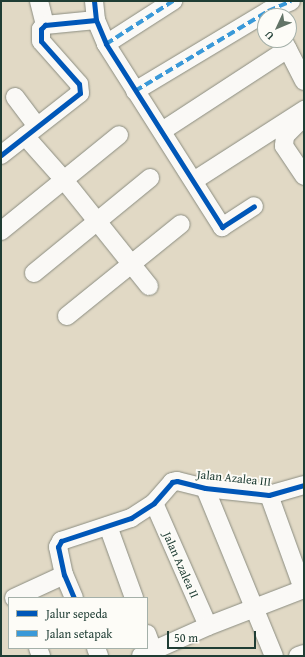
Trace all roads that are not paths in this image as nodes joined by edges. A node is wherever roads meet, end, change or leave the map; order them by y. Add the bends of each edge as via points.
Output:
1 (39, 1) edge
2 (173, 1) edge
3 (291, 1) edge
4 (97, 7) edge
5 (270, 8) edge
6 (257, 15) edge
7 (45, 25) junction
8 (106, 44) junction
9 (281, 48) edge
10 (287, 48) edge
11 (304, 81) edge
12 (135, 91) junction
13 (15, 97) dead end
14 (304, 110) edge
15 (304, 117) edge
16 (31, 131) junction
17 (162, 131) junction
18 (119, 134) dead end
19 (1, 155) edge
20 (304, 176) edge
21 (150, 178) dead end
22 (64, 180) junction
23 (195, 180) junction
24 (254, 206) dead end
25 (98, 221) junction
26 (181, 224) dead end
27 (1, 231) edge
28 (132, 264) junction
29 (34, 273) dead end
30 (149, 286) dead end
31 (67, 316) dead end
32 (304, 485) edge
33 (205, 488) junction
34 (269, 495) junction
35 (154, 503) junction
36 (108, 526) junction
37 (64, 575) junction
38 (304, 589) edge
39 (17, 597) edge
40 (74, 597) edge
41 (134, 597) edge
42 (254, 609) junction
43 (208, 626) junction
44 (148, 641) edge
45 (150, 654) edge
46 (304, 654) edge
47 (274, 656) edge
48 (298, 656) edge

1 - 7 street
2 - 8 street
3 - 5 street
4 - 7 street
4 - 8 street
6 - 12 street
7 - 16 street via 40,33 41,41 81,89 75,99
8 - 12 street
9 - 17 street
10 - 11 street
12 - 17 street
13 - 16 street
14 - 23 street
15 - 20 street via 286,136 284,146
16 - 19 street
16 - 22 street
17 - 23 street
18 - 22 street
21 - 25 street
22 - 25 street
22 - 27 street
23 - 24 street via 222,227
25 - 28 street
25 - 29 street
26 - 28 street
28 - 30 street
28 - 31 street
32 - 34 street, Jalan Azalea III
33 - 34 street, Jalan Azalea III
33 - 35 street, Jalan Azalea III via 175,481
33 - 42 street
34 - 38 street
35 - 36 street, Jalan Azalea III via 131,518
35 - 43 street, Jalan Azalea II
36 - 37 street, Jalan Azalea III via 60,541 58,547
36 - 41 street
37 - 39 street
37 - 40 street
38 - 42 street
42 - 43 street
42 - 47 street
43 - 45 street
44 - 45 street
46 - 48 street

